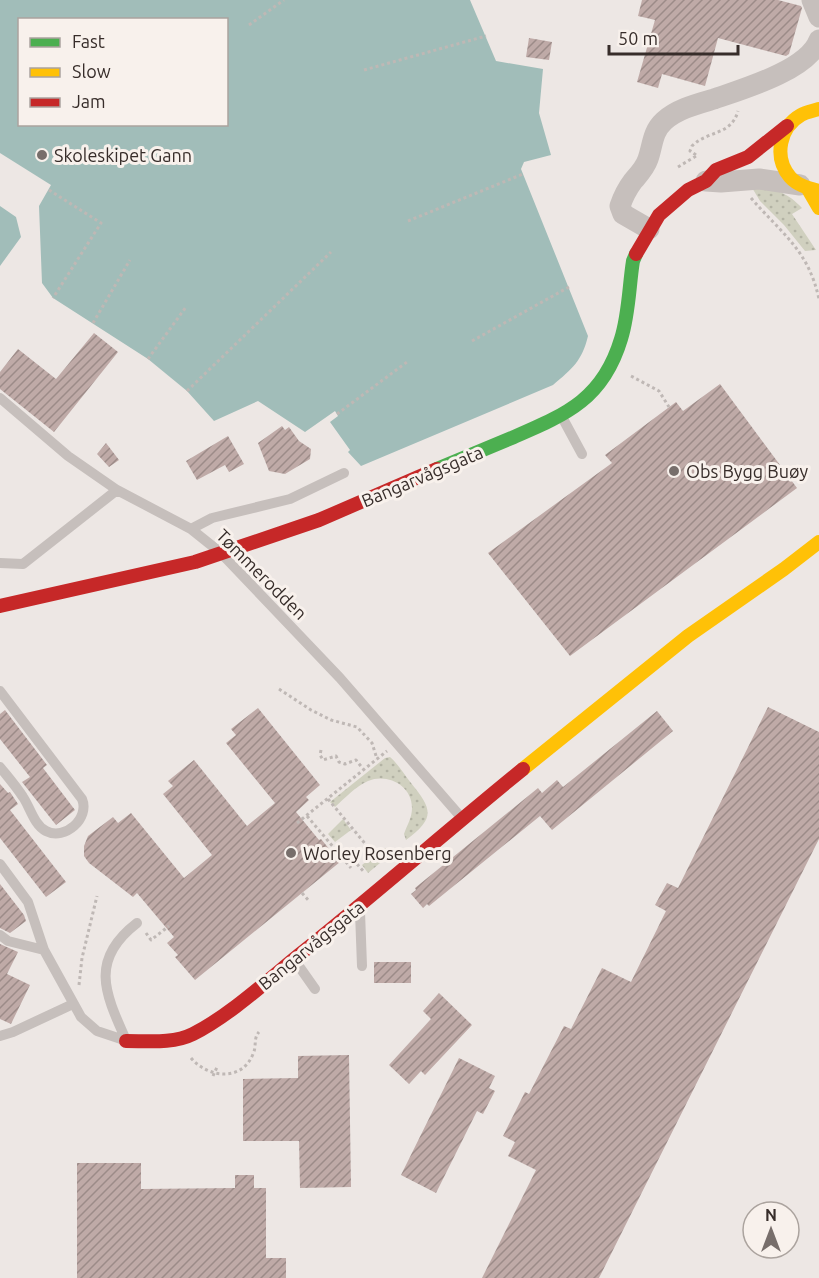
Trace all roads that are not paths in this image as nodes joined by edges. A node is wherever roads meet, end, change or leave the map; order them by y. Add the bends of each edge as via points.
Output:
1 (812, 0) edge
2 (819, 16) edge
3 (819, 40) edge
4 (819, 109) edge
5 (787, 126) junction
6 (706, 181) junction
7 (809, 189) edge
8 (819, 208) edge
9 (649, 228) junction
10 (0, 398) edge
11 (562, 416) junction
12 (582, 454) dead end
13 (344, 473) dead end
14 (117, 490) junction
15 (191, 529) junction
16 (819, 542) edge
17 (221, 553) junction
18 (0, 563) edge
19 (0, 606) edge
20 (0, 691) edge
21 (1, 770) edge
22 (462, 818) junction
23 (0, 864) edge
24 (360, 906) junction
25 (137, 923) road end
26 (0, 935) edge
27 (44, 950) junction
28 (294, 959) junction
29 (362, 966) dead end
30 (315, 989) dead end
31 (75, 1008) junction
32 (0, 1036) edge
33 (126, 1041) junction

1 - 2 street
3 - 9 street via 798,65 684,109 664,121 655,132 642,171 620,206 623,214
4 - 5 main road, Bangarvågsgata via 796,116
5 - 6 main road, Bangarvågsgata via 748,158 716,170
5 - 7 main road via 780,152 786,171
6 - 7 street via 759,179
6 - 9 main road, Bangarvågsgata via 672,203
7 - 8 main road
9 - 11 main road, Bangarvågsgata via 633,261 622,337 611,366 587,397
10 - 14 lane, Tømmerodden via 68,456
11 - 12 lane
11 - 17 main road, Bangarvågsgata via 319,519
13 - 15 lane via 291,499 212,518
14 - 15 lane, Tømmerodden
14 - 18 lane via 24,564
15 - 17 lane, Tømmerodden
16 - 22 main road, Bangarvågsgata via 687,636
17 - 19 main road, Bangarvågsgata via 180,567
17 - 22 lane, Tømmerodden via 340,678
20 - 21 lane via 81,799 83,811 79,821 61,833 45,831
22 - 24 main road, Bangarvågsgata
23 - 27 lane via 28,902
24 - 28 main road, Bangarvågsgata
24 - 29 lane
25 - 33 lane via 113,947 105,983
26 - 27 lane
27 - 31 lane
28 - 30 lane
28 - 33 main road, Bangarvågsgata via 192,1035 168,1041
31 - 32 lane
31 - 33 lane via 97,1031

